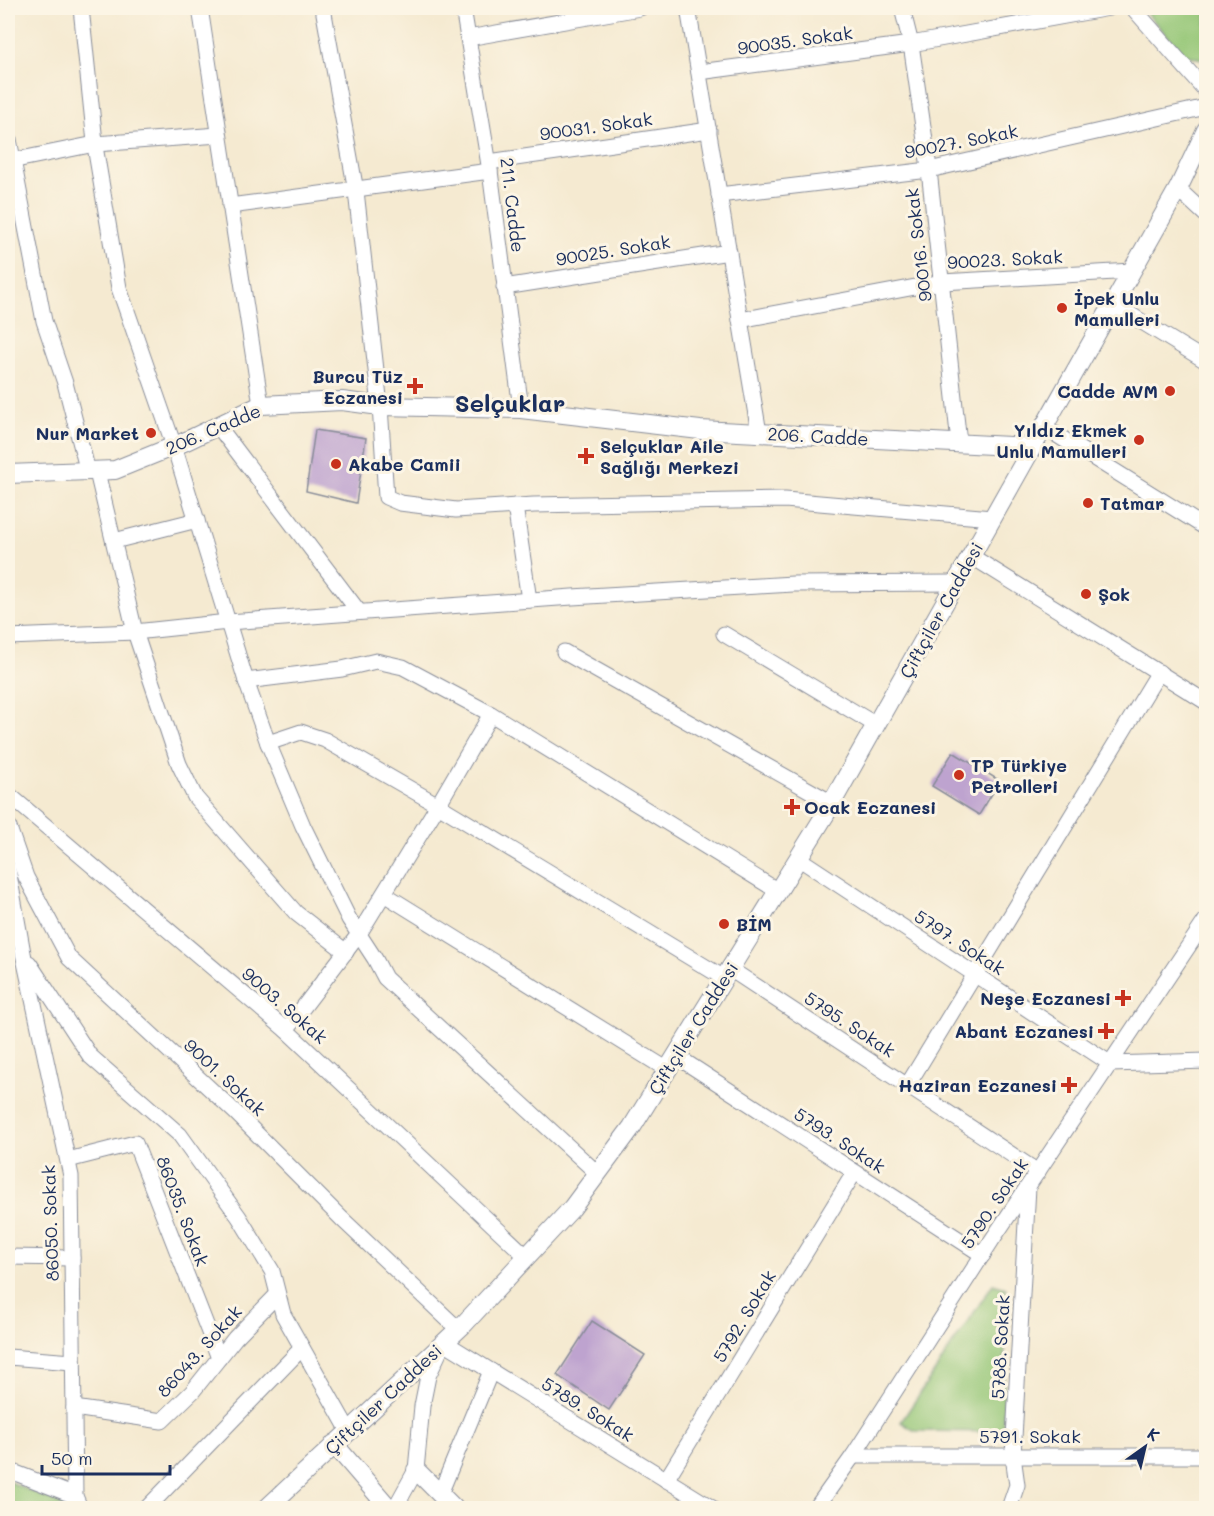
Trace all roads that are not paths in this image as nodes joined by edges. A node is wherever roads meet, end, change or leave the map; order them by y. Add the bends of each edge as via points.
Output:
1 (81, 8) edge
2 (200, 8) edge
3 (323, 8) edge
4 (463, 8) edge
5 (640, 8) edge
6 (688, 8) edge
7 (902, 8) edge
8 (1109, 8) edge
9 (1133, 8) edge
10 (468, 38) junction
11 (911, 44) junction
12 (699, 72) junction
13 (1206, 91) edge
14 (1206, 107) edge
15 (708, 130) junction
16 (1206, 130) edge
17 (8, 134) edge
18 (219, 135) junction
19 (95, 144) junction
20 (1206, 154) edge
21 (11, 161) junction
22 (489, 166) junction
23 (929, 170) junction
24 (1178, 189) junction
25 (356, 191) junction
26 (719, 195) junction
27 (230, 206) junction
28 (1206, 215) edge
29 (729, 252) junction
30 (1132, 272) junction
31 (942, 282) junction
32 (504, 287) junction
33 (1113, 304) junction
34 (740, 320) junction
35 (1206, 361) edge
36 (261, 405) junction
37 (380, 405) junction
38 (521, 409) junction
39 (218, 426) junction
40 (1044, 427) junction
41 (759, 433) junction
42 (959, 443) junction
43 (174, 446) junction
44 (1032, 447) junction
45 (93, 472) junction
46 (8, 474) edge
47 (515, 507) junction
48 (992, 519) junction
49 (197, 520) junction
50 (1206, 528) edge
51 (114, 541) junction
52 (971, 556) junction
53 (956, 583) junction
54 (529, 600) junction
55 (359, 612) junction
56 (228, 622) junction
57 (135, 632) junction
58 (724, 634) dead end
59 (8, 637) edge
60 (564, 652) dead end
61 (1159, 672) junction
62 (246, 681) junction
63 (1206, 702) edge
64 (491, 714) junction
65 (876, 725) junction
66 (268, 744) junction
67 (8, 794) edge
68 (832, 803) junction
69 (438, 805) junction
70 (8, 825) edge
71 (798, 858) junction
72 (8, 869) edge
73 (778, 891) junction
74 (384, 894) junction
75 (1206, 920) edge
76 (359, 934) junction
77 (346, 952) junction
78 (23, 953) junction
79 (727, 974) junction
80 (975, 975) junction
81 (286, 1030) junction
82 (1206, 1061) edge
83 (672, 1063) junction
84 (1111, 1064) junction
85 (907, 1086) junction
86 (68, 1160) junction
87 (1038, 1172) junction
88 (597, 1173) junction
89 (854, 1173) junction
90 (1028, 1187) junction
91 (982, 1255) junction
92 (8, 1257) edge
93 (527, 1257) junction
94 (72, 1258) junction
95 (278, 1295) junction
96 (458, 1329) junction
97 (444, 1342) junction
98 (302, 1348) junction
99 (8, 1357) edge
100 (219, 1358) junction
101 (73, 1362) junction
102 (491, 1371) junction
103 (74, 1408) junction
104 (349, 1431) junction
105 (334, 1444) junction
106 (854, 1456) junction
107 (1013, 1456) junction
108 (1206, 1456) edge
109 (8, 1470) edge
110 (416, 1470) junction
111 (666, 1480) junction
112 (440, 1494) junction
113 (78, 1502) edge
114 (147, 1509) edge
115 (267, 1509) edge
116 (389, 1509) edge
117 (395, 1509) edge
118 (454, 1509) edge
119 (712, 1509) edge
120 (816, 1509) edge
121 (1009, 1509) edge

1 - 19 street
2 - 18 street
3 - 25 street
4 - 10 street, 211. Cadde
5 - 10 street
6 - 12 street
7 - 11 street, 90016. Sokak
8 - 11 street, 90035. Sokak
9 - 13 street
10 - 22 street, 211. Cadde
11 - 12 street, 90035. Sokak
11 - 23 street, 90016. Sokak
12 - 15 street
14 - 23 street, 90027. Sokak
15 - 22 street, 90031. Sokak
15 - 26 street
16 - 24 street, Çiftçiler Caddesi
17 - 21 street
18 - 19 street
18 - 27 street
19 - 21 street
19 - 43 street via 119,288
20 - 24 street, Çiftçiler Caddesi
21 - 45 street via 44,321
22 - 25 street, 90031. Sokak
22 - 32 street, 211. Cadde
23 - 26 street, 90027. Sokak
23 - 31 street, 90016. Sokak
24 - 28 street
24 - 30 street, Çiftçiler Caddesi
25 - 27 street, 90031. Sokak
25 - 37 street
26 - 29 street
27 - 36 street
29 - 32 street, 90025. Sokak
29 - 34 street
30 - 31 street, 90023. Sokak
30 - 33 street, Çiftçiler Caddesi
31 - 34 street, 90023. Sokak
31 - 42 street, 90016. Sokak
32 - 38 street, 211. Cadde
33 - 35 street
33 - 40 street, Çiftçiler Caddesi
34 - 41 street
36 - 37 street, 206. Cadde via 342,401
36 - 39 street, 206. Cadde
37 - 38 street, 206. Cadde
37 - 47 street via 387,497 400,503 456,510
38 - 41 street, 206. Cadde
39 - 43 street, 206. Cadde
39 - 55 street
40 - 44 street, Çiftçiler Caddesi
40 - 50 street
41 - 42 street, 206. Cadde
42 - 44 street, 206. Cadde
43 - 45 street, 206. Cadde via 115,470
43 - 49 street
44 - 48 street, Çiftçiler Caddesi
45 - 46 street, 206. Cadde
45 - 51 street
47 - 48 street via 785,500
47 - 54 street
48 - 52 street, Çiftçiler Caddesi
49 - 51 street
49 - 56 street
51 - 57 street
52 - 53 street, Çiftçiler Caddesi
52 - 61 street
53 - 54 street via 793,584
53 - 65 street, Çiftçiler Caddesi
54 - 55 street
55 - 56 street
56 - 57 street
56 - 62 street
57 - 59 street
57 - 77 street via 179,764 195,797 296,913
58 - 65 street
60 - 68 street
61 - 63 street
61 - 80 street
62 - 64 street via 376,661 403,667
62 - 66 street
64 - 69 street
64 - 73 street
65 - 68 street, Çiftçiler Caddesi
66 - 69 street, 5795. Sokak via 301,732 325,740
66 - 76 street via 303,826
67 - 81 street, 9003. Sokak
68 - 71 street, Çiftçiler Caddesi
69 - 74 street
69 - 79 street, 5795. Sokak
70 - 96 street, 9001. Sokak via 26,877 69,958 235,1112
71 - 73 street, Çiftçiler Caddesi
71 - 80 street, 5797. Sokak
72 - 78 street, 86050. Sokak
73 - 79 street, Çiftçiler Caddesi
74 - 76 street
74 - 83 street, 5793. Sokak
75 - 84 street, 5790. Sokak
76 - 77 street
76 - 88 street via 385,978
77 - 81 street
78 - 86 street, 86050. Sokak
78 - 95 street via 90,1056 180,1135 239,1217 272,1271
79 - 83 street, Çiftçiler Caddesi
79 - 85 street, 5795. Sokak
80 - 84 street, 5797. Sokak
80 - 85 street
81 - 93 street, 9003. Sokak
82 - 84 street
83 - 88 street, Çiftçiler Caddesi via 632,1127
83 - 89 street, 5793. Sokak
84 - 87 street, 5790. Sokak
85 - 87 street, 5795. Sokak
86 - 94 street, 86050. Sokak
86 - 100 street, 86035. Sokak via 135,1143
87 - 90 street, 5790. Sokak
88 - 93 street, Çiftçiler Caddesi via 572,1208
89 - 91 street, 5793. Sokak
89 - 111 street, 5792. Sokak
90 - 91 street, 5790. Sokak
90 - 107 street, 5788. Sokak
91 - 106 street, 5790. Sokak
92 - 94 street
93 - 96 street, Çiftçiler Caddesi
94 - 101 street, 86050. Sokak
95 - 98 street via 283,1314
95 - 100 street, 86043. Sokak
96 - 97 street, Çiftçiler Caddesi
97 - 102 street, 5789. Sokak
97 - 104 street, Çiftçiler Caddesi
97 - 110 street via 428,1376
98 - 104 street
98 - 114 street
99 - 101 street
100 - 103 street, 86043. Sokak via 162,1421
101 - 103 street, 86050. Sokak
102 - 111 street, 5789. Sokak
102 - 112 street
103 - 113 street, 86050. Sokak
104 - 105 street, Çiftçiler Caddesi
105 - 115 street, Çiftçiler Caddesi
105 - 116 street
106 - 107 street, 5791. Sokak
106 - 120 street, 5790. Sokak
107 - 108 street, 5791. Sokak
107 - 121 street, 5788. Sokak via 1017,1485
109 - 113 street
110 - 112 street
110 - 117 street
111 - 119 street, 5789. Sokak
112 - 118 street

